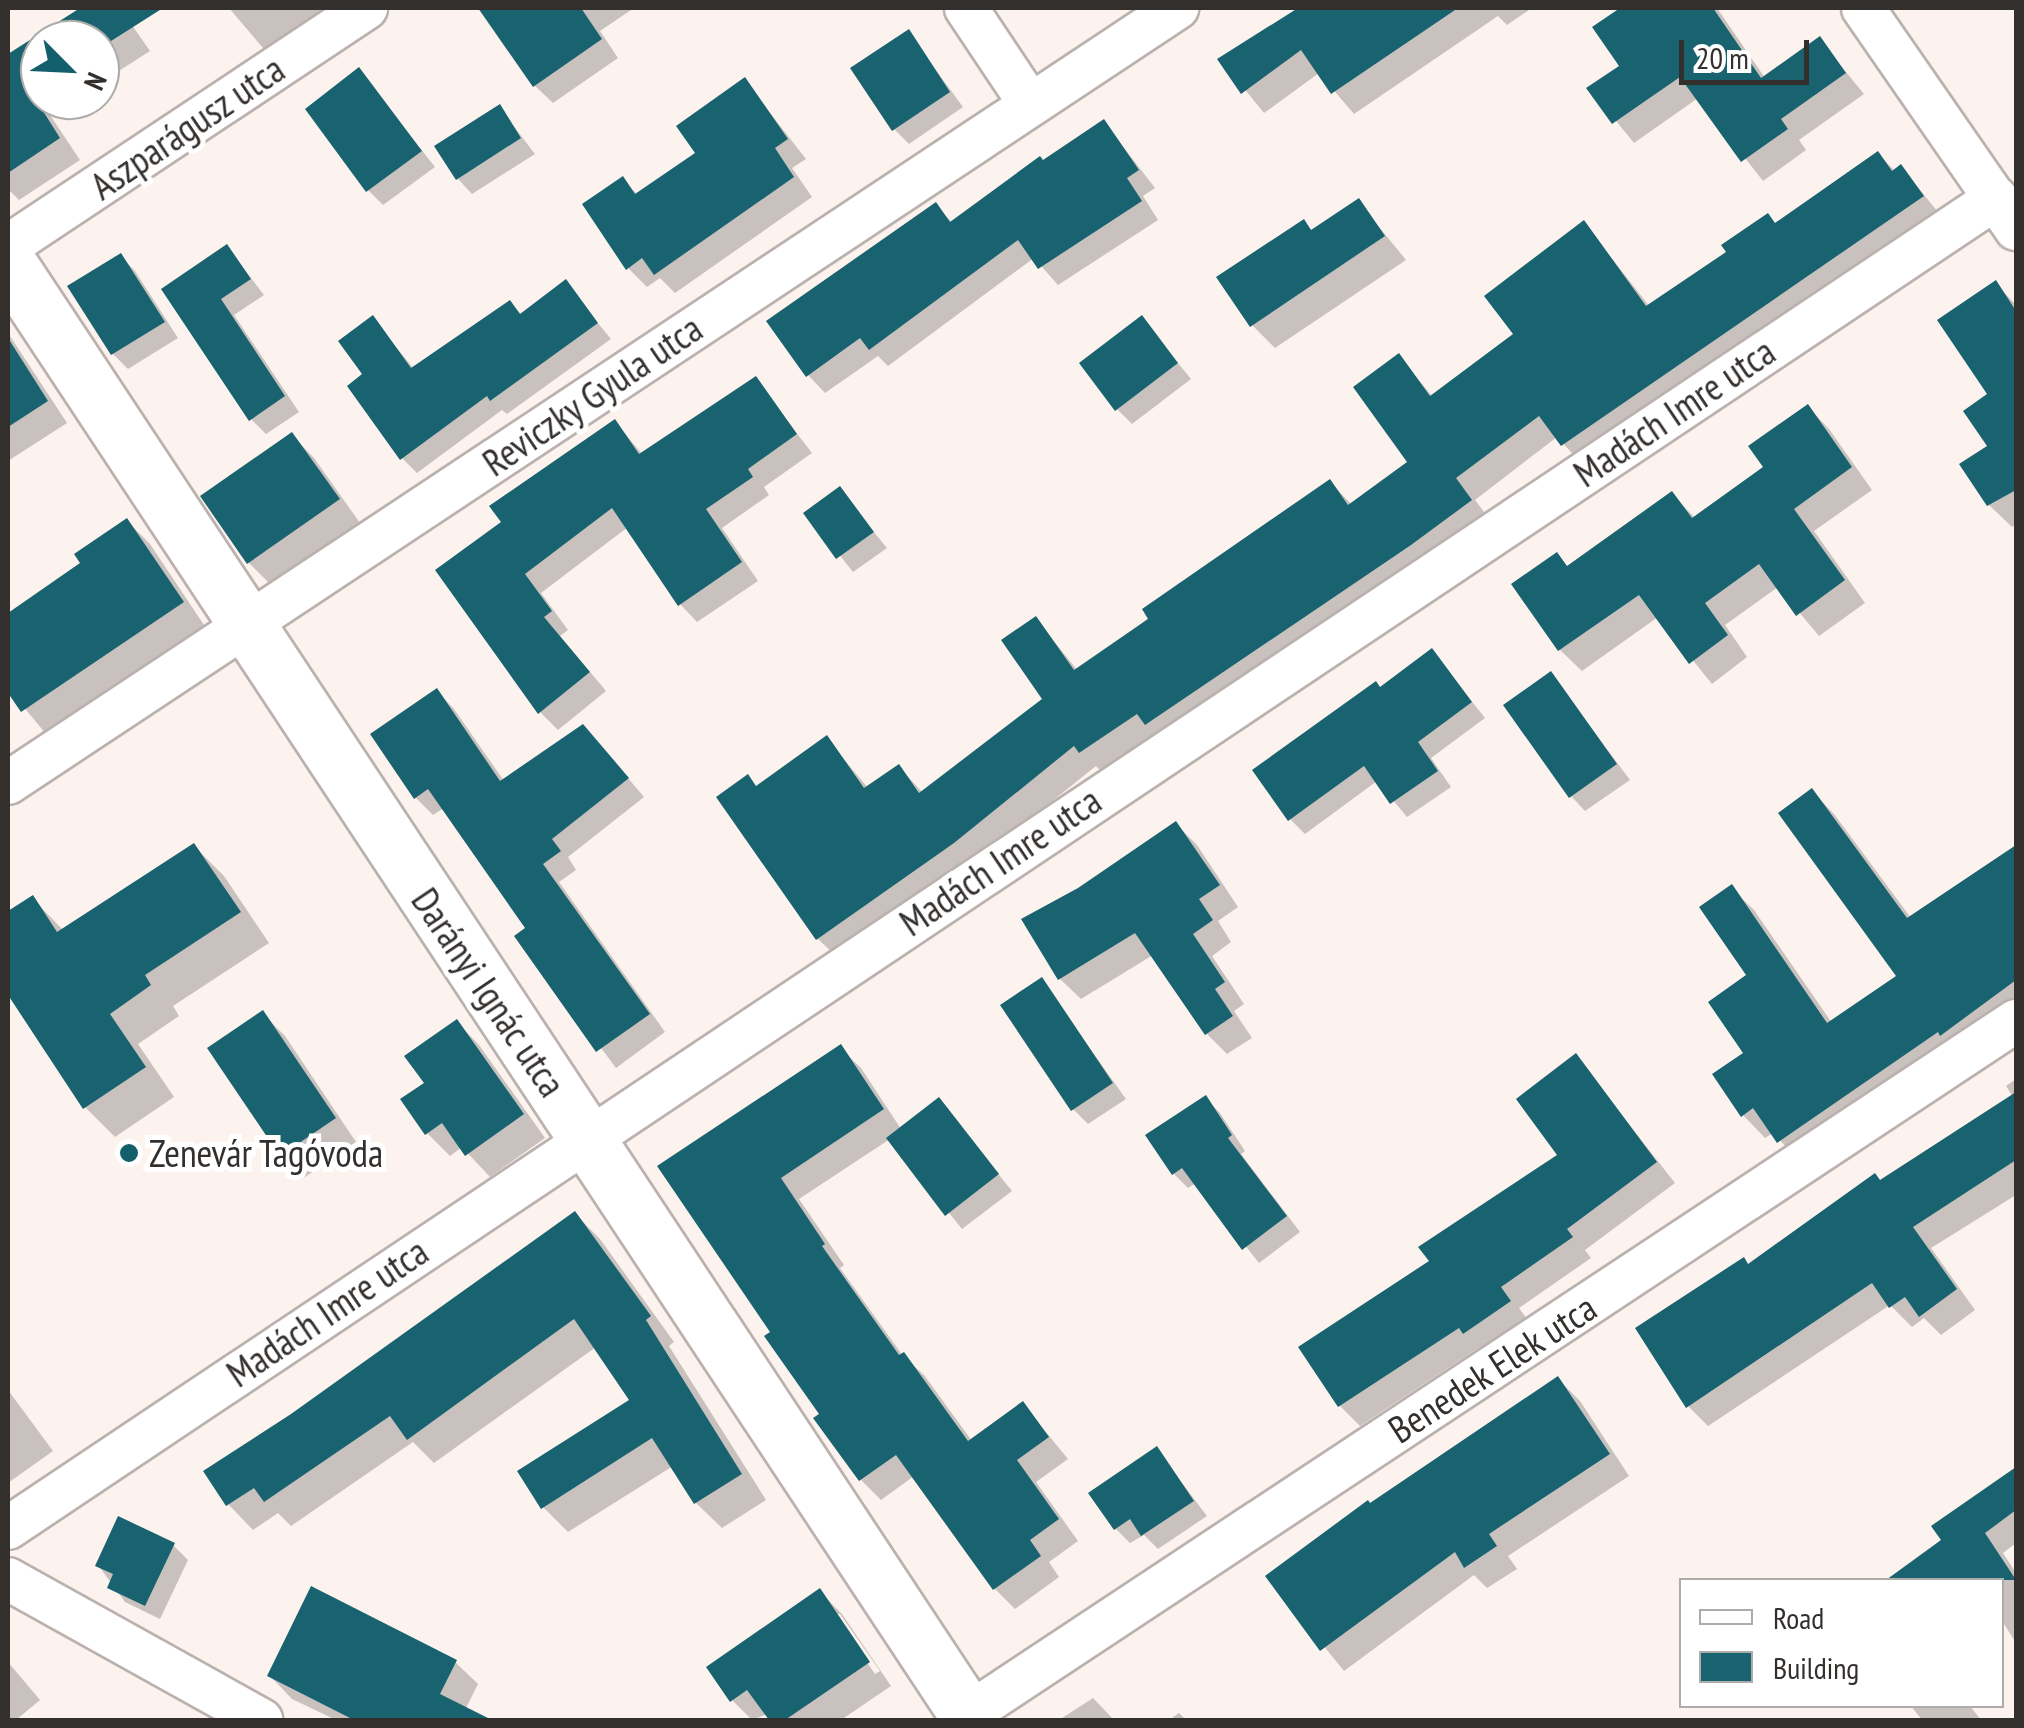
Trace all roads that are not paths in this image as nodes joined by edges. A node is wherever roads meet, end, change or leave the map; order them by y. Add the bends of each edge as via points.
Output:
1 (366, 8) edge
2 (966, 8) edge
3 (1177, 8) edge
4 (1863, 8) edge
5 (1030, 104) junction
6 (2006, 213) edge
7 (8, 246) edge
8 (8, 263) edge
9 (245, 625) junction
10 (8, 783) edge
11 (2016, 1021) edge
12 (586, 1137) junction
13 (8, 1528) edge
14 (8, 1579) edge
15 (969, 1718) edge
16 (261, 1720) edge

1 - 7 street, Aszparágusz utca
2 - 5 street
3 - 5 street, Reviczky Gyula utca
4 - 6 street
5 - 9 street, Reviczky Gyula utca
6 - 12 street, Madách Imre utca
8 - 9 street, Darányi Ignác utca
9 - 10 street, Reviczky Gyula utca
9 - 12 street, Darányi Ignác utca
11 - 15 street, Benedek Elek utca
12 - 13 street, Madách Imre utca
12 - 15 street, Darányi Ignác utca
14 - 16 street

